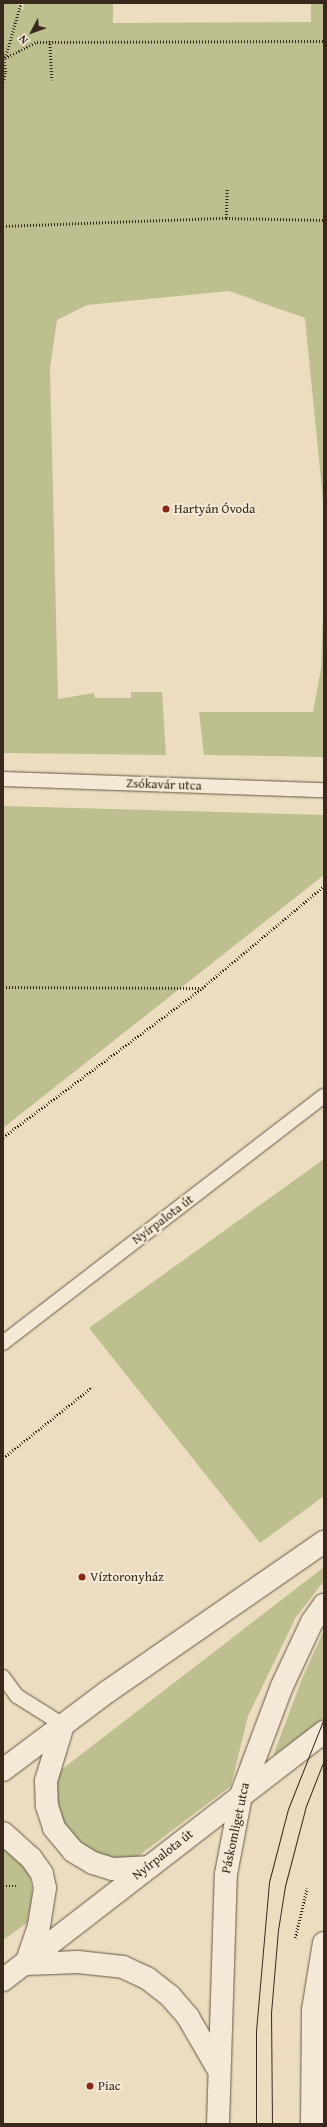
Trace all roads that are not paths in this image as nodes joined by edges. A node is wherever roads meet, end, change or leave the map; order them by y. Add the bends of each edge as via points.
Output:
1 (3, 780) edge
2 (324, 790) edge
3 (324, 1096) edge
4 (3, 1343) edge
5 (324, 1542) edge
6 (324, 1604) edge
7 (3, 1677) edge
8 (63, 1725) junction
9 (324, 1732) edge
10 (3, 1770) edge
11 (241, 1795) junction
12 (3, 1832) edge
13 (147, 1867) junction
14 (324, 1943) edge
15 (26, 1964) junction
16 (3, 1980) edge
17 (218, 2069) junction
18 (218, 2124) edge
19 (312, 2124) edge

1 - 2 lane, Zsókavár utca
3 - 4 lane, Nyírpalota út
5 - 8 main road
6 - 11 main road, Páskomliget utca via 312,1622 282,1686
7 - 8 lane via 17,1696
8 - 10 main road
8 - 13 main road via 46,1781 47,1806 54,1828 73,1851 93,1863 113,1869
9 - 11 main road, Nyírpalota út
11 - 13 main road, Nyírpalota út
11 - 17 main road, Páskomliget utca via 226,1874
12 - 15 main road via 31,1858 42,1874 45,1888 39,1926
13 - 15 main road, Nyírpalota út
14 - 19 main road via 313,2010
15 - 16 main road, Nyírpalota út
15 - 17 main road, Páskomliget utca via 78,1962 123,1967 148,1978 170,1996 188,2017
17 - 18 main road, Páskomliget utca

